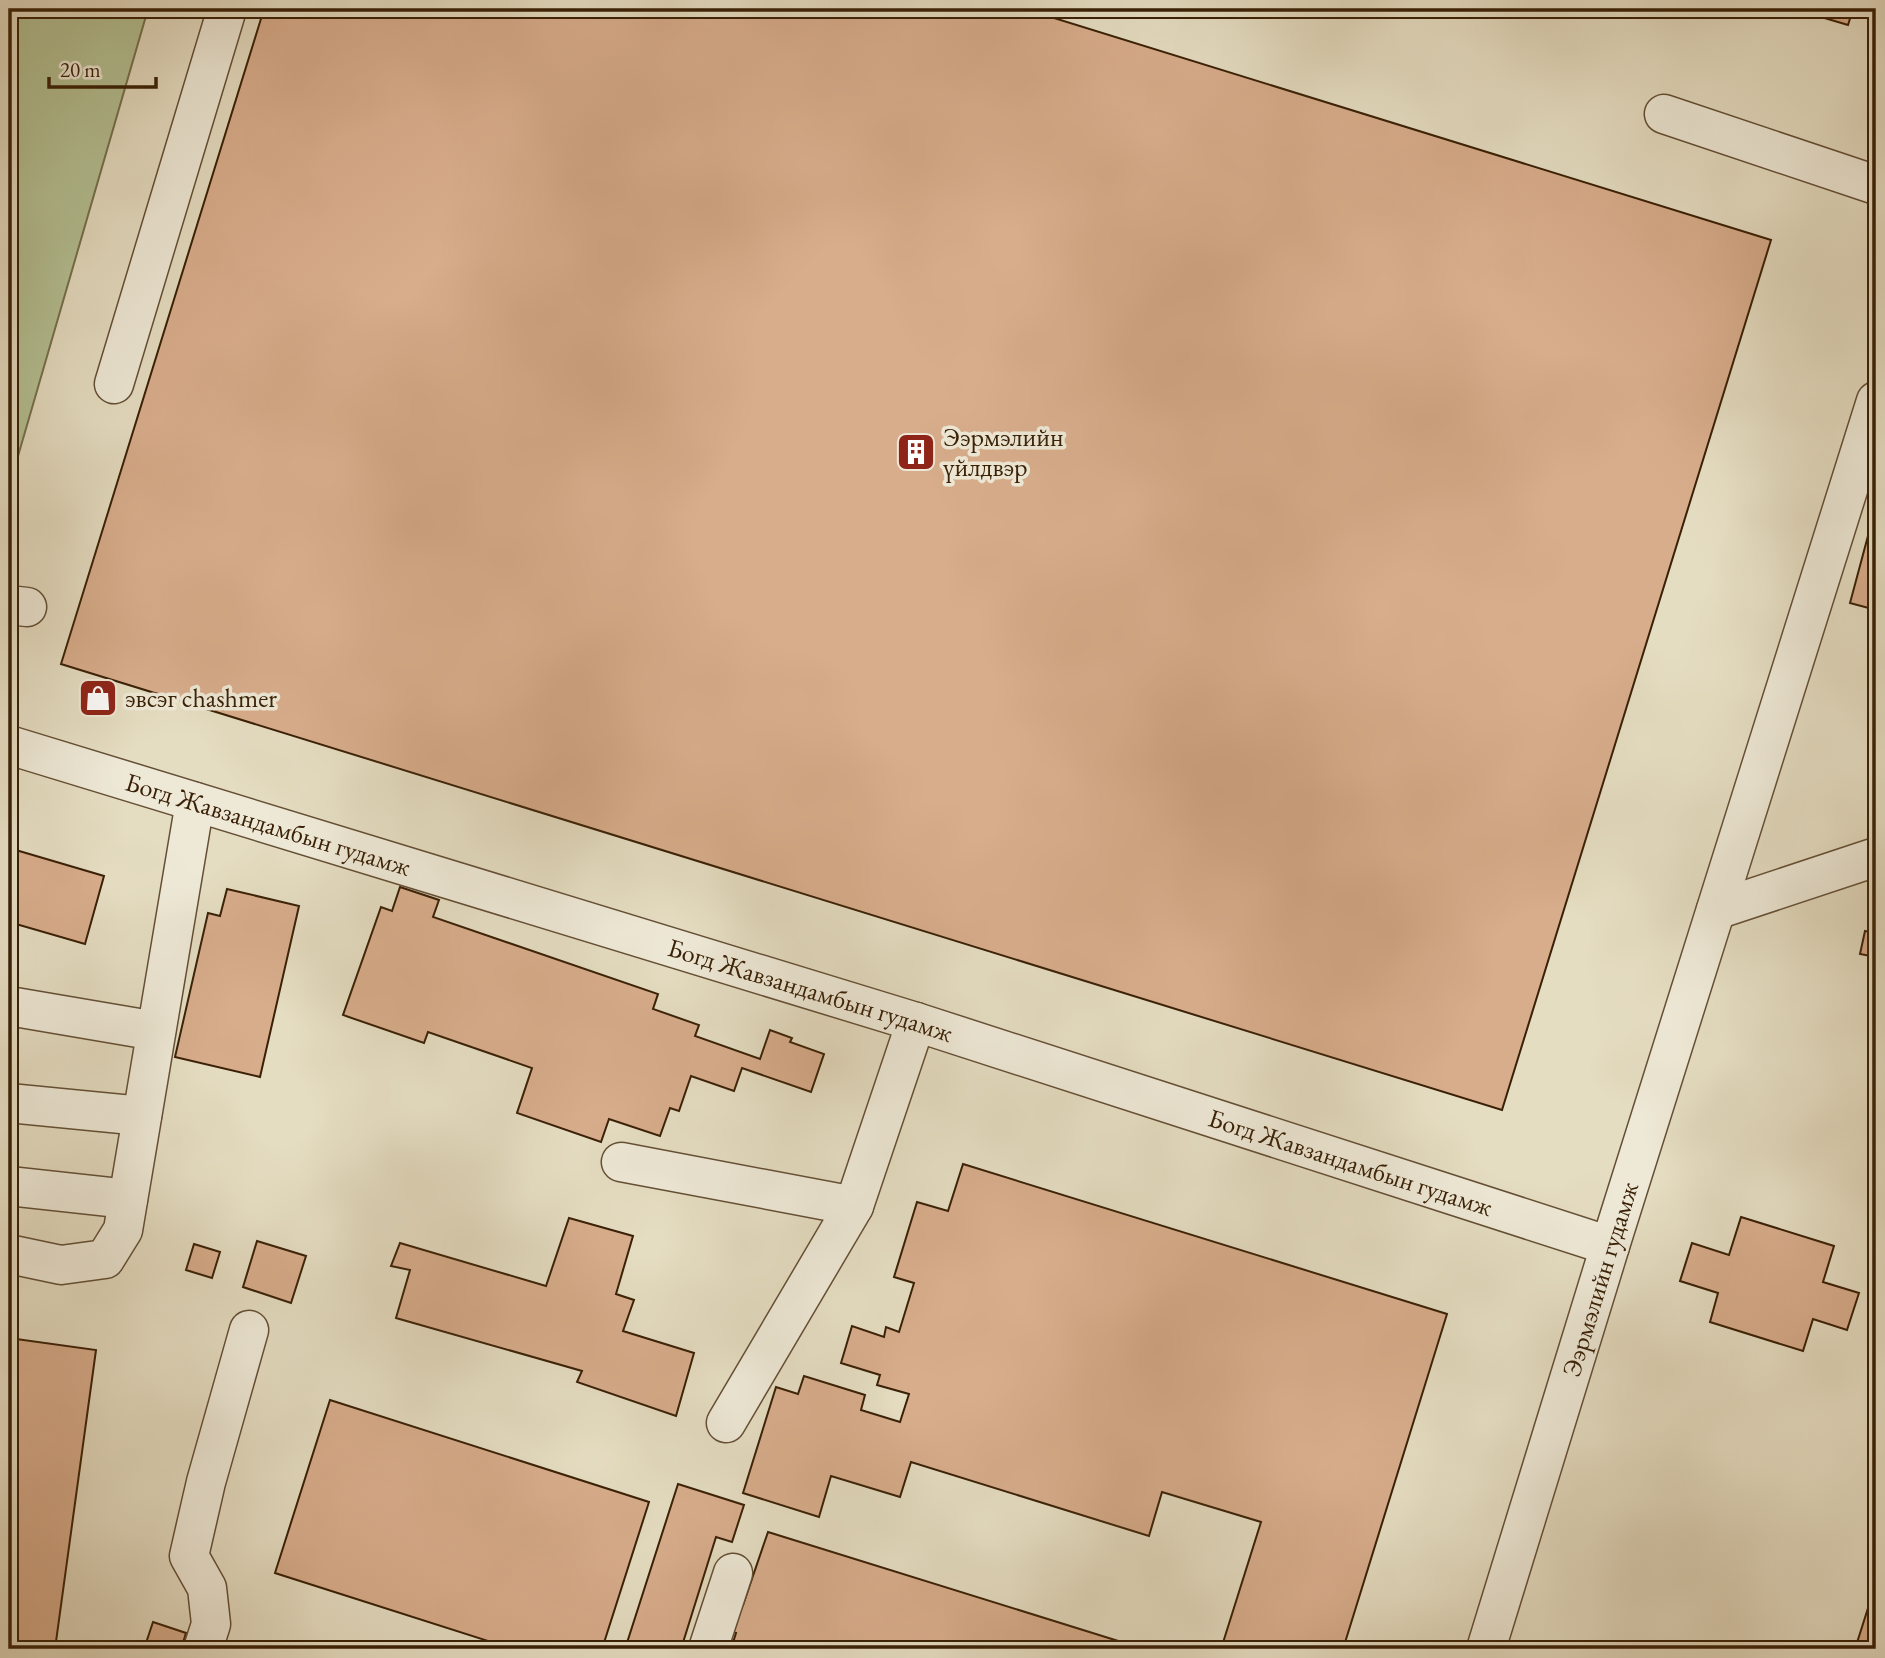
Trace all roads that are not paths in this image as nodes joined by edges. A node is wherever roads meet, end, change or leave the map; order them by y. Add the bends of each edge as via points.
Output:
1 (227, 9) edge
2 (1664, 114) dead end
3 (1876, 185) edge
4 (114, 384) dead end
5 (1876, 401) edge
6 (9, 745) edge
7 (195, 802) junction
8 (1876, 857) edge
9 (1716, 910) junction
10 (9, 1006) edge
11 (916, 1021) junction
12 (156, 1031) junction
13 (9, 1103) edge
14 (142, 1116) junction
15 (621, 1162) dead end
16 (9, 1186) edge
17 (128, 1199) junction
18 (854, 1206) junction
19 (1610, 1246) junction
20 (9, 1254) edge
21 (249, 1330) dead end
22 (726, 1423) dead end
23 (733, 1573) dead end
24 (203, 1649) edge
25 (708, 1649) edge
26 (1486, 1649) edge

1 - 4 street
2 - 3 street
5 - 9 street, Ээрмэлийн гудамж
6 - 7 street, Богд Жавзандамбын гудамж
7 - 11 street, Богд Жавзандамбын гудамж
7 - 12 street
8 - 9 street
9 - 19 street, Ээрмэлийн гудамж
10 - 12 street
11 - 18 street
11 - 19 street, Богд Жавзандамбын гудамж
12 - 14 street
13 - 14 street
14 - 17 street
15 - 18 street
16 - 17 street
17 - 20 street via 123,1230 105,1259 61,1265
18 - 22 street
19 - 26 street, Ээрмэлийн гудамж
21 - 24 street via 190,1556 207,1588 211,1625
23 - 25 street

